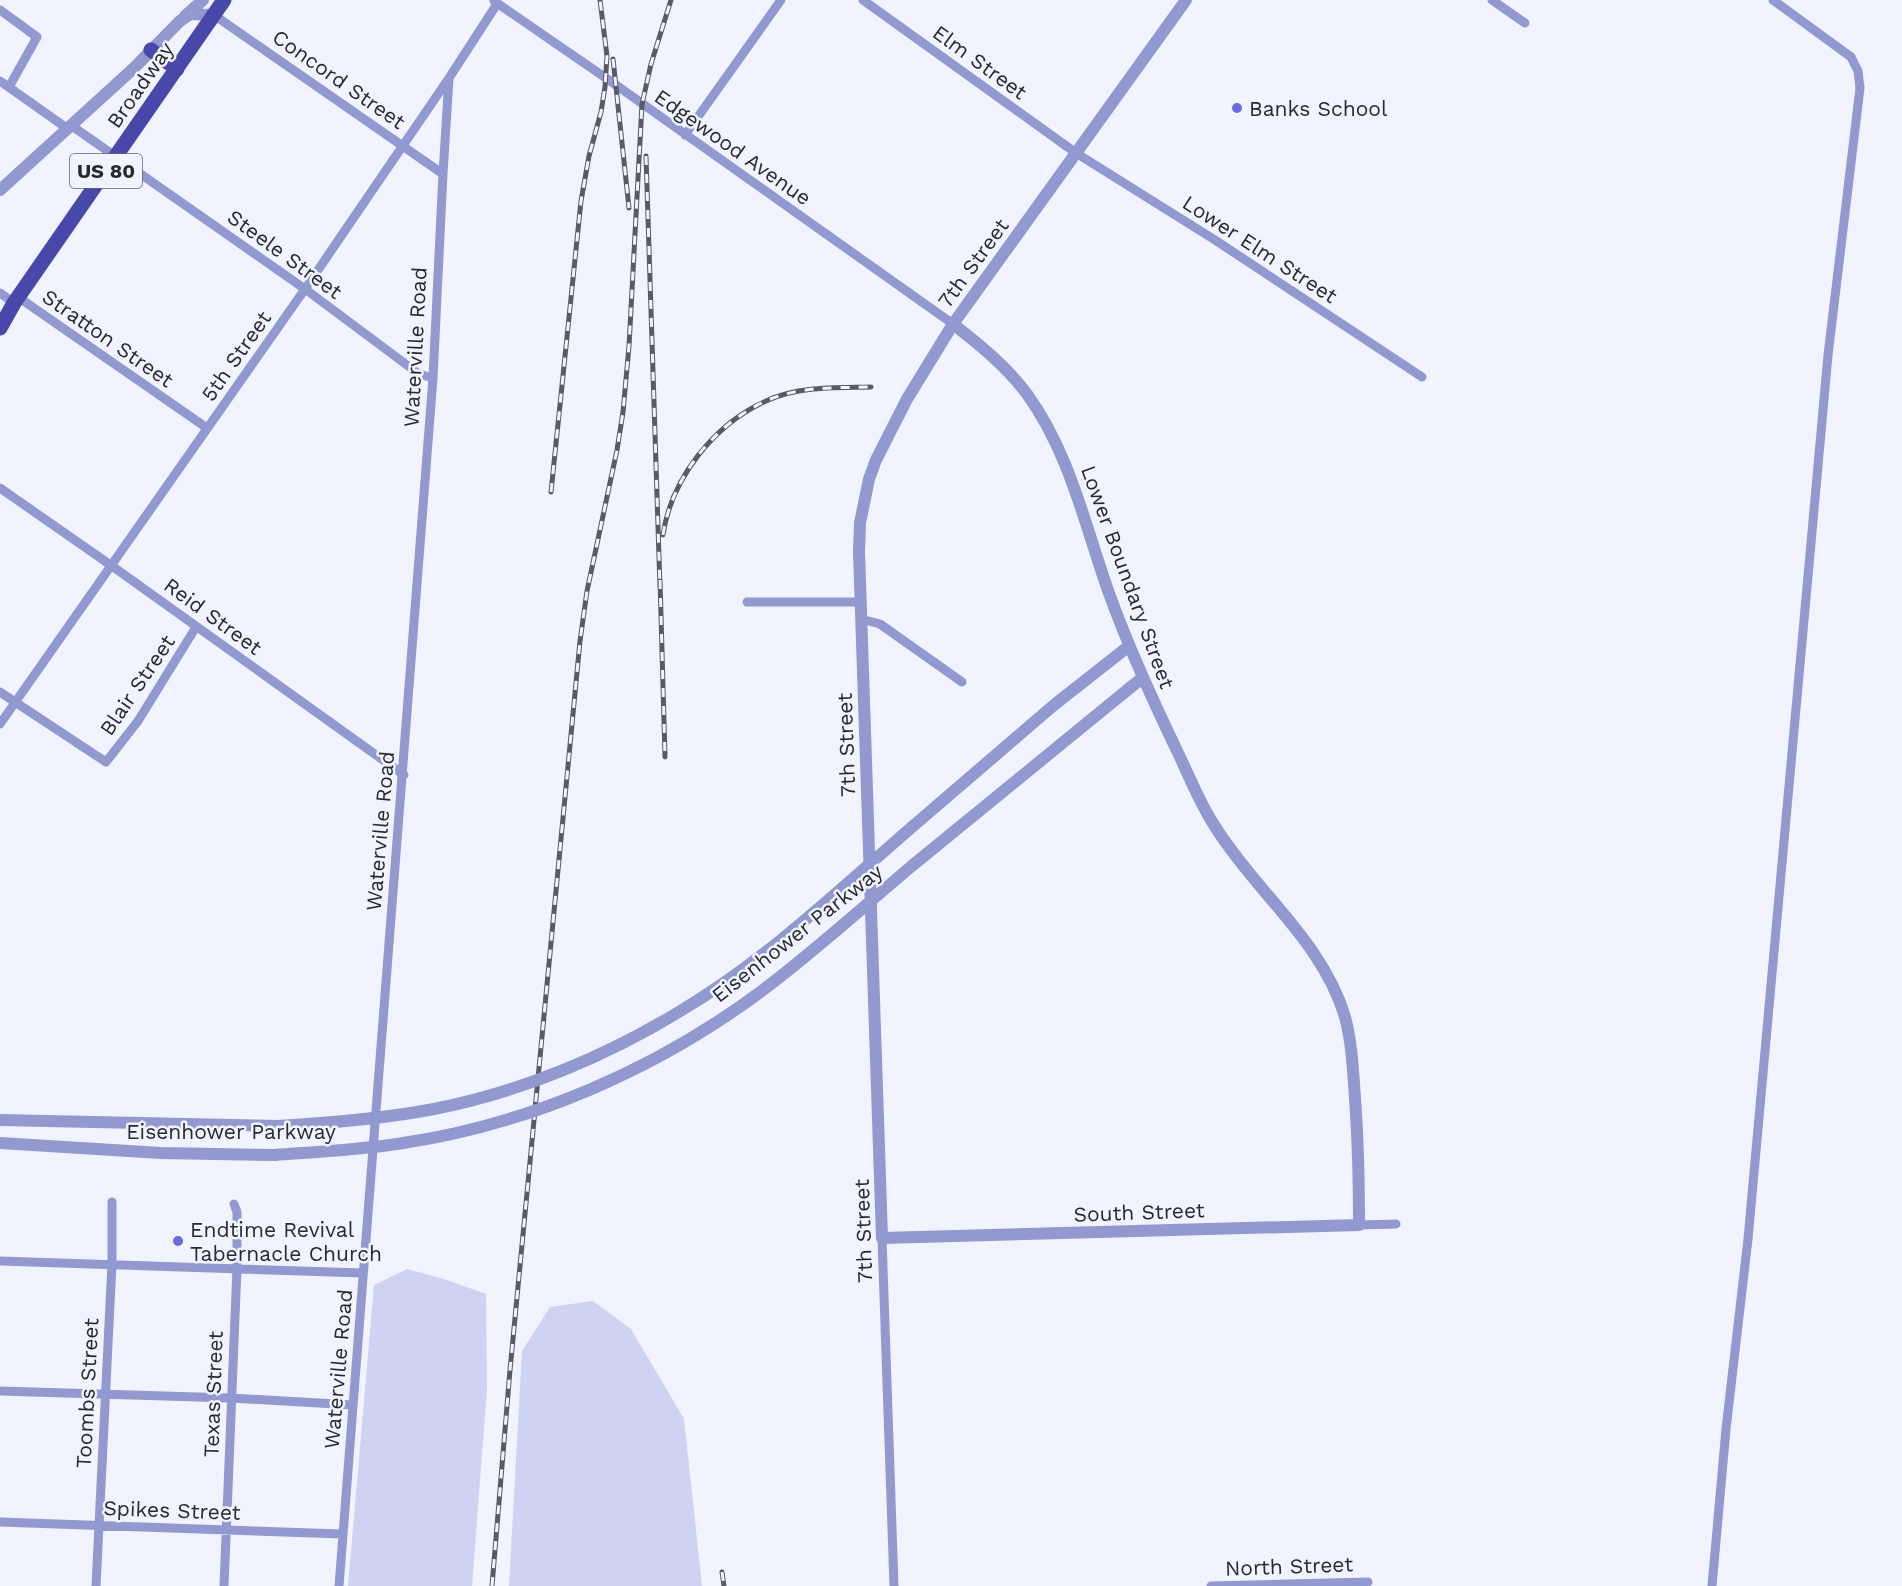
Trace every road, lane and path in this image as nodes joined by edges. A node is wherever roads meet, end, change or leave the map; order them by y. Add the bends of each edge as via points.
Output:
1 (203, 0) edge
2 (224, 0) edge
3 (781, 0) edge
4 (863, 0) edge
5 (1186, 0) edge
6 (1492, 0) edge
7 (1773, 0) edge
8 (494, 2) edge
9 (0, 10) edge
10 (214, 15) junction
11 (180, 21) junction
12 (1525, 23) dead end
13 (151, 50) junction
14 (177, 69) junction
15 (449, 78) junction
16 (0, 81) edge
17 (9, 87) junction
18 (70, 128) junction
19 (685, 135) junction
20 (403, 146) junction
21 (1076, 153) junction
22 (117, 156) junction
23 (443, 174) junction
24 (0, 190) edge
25 (305, 289) junction
26 (0, 293) edge
27 (16, 300) junction
28 (953, 324) junction
29 (0, 328) edge
30 (1422, 377) dead end
31 (433, 378) junction
32 (207, 428) junction
33 (0, 488) edge
34 (112, 566) junction
35 (747, 602) dead end
36 (861, 602) junction
37 (861, 619) junction
38 (196, 627) junction
39 (1129, 646) junction
40 (1142, 678) junction
41 (962, 682) dead end
42 (0, 692) edge
43 (16, 703) junction
44 (0, 724) edge
45 (404, 775) junction
46 (0, 1120) edge
47 (0, 1143) edge
48 (112, 1202) dead end
49 (234, 1204) dead end
50 (1396, 1224) dead end
51 (1359, 1225) junction
52 (882, 1238) junction
53 (0, 1261) edge
54 (112, 1264) junction
55 (237, 1268) junction
56 (363, 1273) junction
57 (0, 1391) edge
58 (105, 1395) junction
59 (230, 1398) junction
60 (353, 1405) junction
61 (0, 1522) edge
62 (99, 1526) junction
63 (226, 1530) junction
64 (342, 1534) junction
65 (1368, 1582) dead end
66 (96, 1586) edge
67 (224, 1586) edge
68 (339, 1586) edge
69 (894, 1586) edge
70 (1211, 1586) edge
71 (1712, 1586) edge

1 - 11 street
2 - 10 main road, US 80
3 - 19 street
4 - 21 street, Elm Street
5 - 21 street, 7th Street
6 - 12 street
7 - 71 street via 1851,57 1860,88 1828,355 1749,1228
8 - 15 street, 5th Street
8 - 19 street, Edgewood Avenue
9 - 17 street via 38,37
10 - 11 street via 190,14
10 - 14 main road, Broadway / US 80
10 - 20 street, Concord Street
11 - 13 street
13 - 14 main road
13 - 18 street
14 - 22 main road, Broadway / US 80
15 - 20 street, 5th Street
15 - 23 street, Waterville Road
16 - 17 street, Steele Street
17 - 18 street, Steele Street
18 - 22 street, Steele Street
18 - 24 street
19 - 28 street, Edgewood Avenue
20 - 23 street, Concord Street
20 - 25 street, 5th Street
21 - 28 street, 7th Street
21 - 30 street, Lower Elm Street
22 - 25 street, Steele Street
22 - 27 main road, Broadway / US 80
23 - 31 street, Waterville Road
25 - 31 street, Steele Street via 419,374
25 - 32 street, 5th Street
26 - 27 street, Stratton Street
27 - 29 main road, Broadway / US 80
27 - 32 street, Stratton Street
28 - 36 street, 7th Street via 892,427 869,479 860,523
28 - 39 street, Lower Boundary Street via 1019,385 1056,443
31 - 45 street, Waterville Road
32 - 34 street, 5th Street
33 - 34 street, Reid Street
34 - 38 street, Reid Street
34 - 43 street, 5th Street
35 - 36 street
36 - 37 street, 7th Street
37 - 41 street via 880,624
37 - 52 street, 7th Street
38 - 43 street, Blair Street via 138,721 106,762
38 - 45 street, Reid Street
39 - 40 street, Lower Boundary Street
39 - 46 street, Eisenhower Parkway, bridge via 1054,705 755,960 681,1011 600,1053 524,1083 436,1108 369,1119 277,1126
40 - 47 street, Eisenhower Parkway, bridge via 763,990 703,1030 611,1080 547,1106 449,1135 341,1151 275,1155 161,1153
40 - 51 street, Lower Boundary Street via 1215,828 1313,953 1345,1016 1353,1070
42 - 43 street
43 - 44 street, 5th Street
45 - 56 street, Waterville Road
48 - 54 street, Toombs Street
49 - 55 street, Texas Street
50 - 51 street, South Street
51 - 52 street, South Street
52 - 69 street, 7th Street
53 - 54 street
54 - 55 street
54 - 58 street, Toombs Street
55 - 56 street
55 - 59 street, Texas Street
56 - 60 street, Waterville Road
57 - 58 street
58 - 59 street
58 - 62 street, Toombs Street
59 - 60 street
59 - 63 street, Texas Street
60 - 64 street, Waterville Road
61 - 62 street, Spikes Street
62 - 63 street, Spikes Street
62 - 66 street, Toombs Street
63 - 64 street, Spikes Street
63 - 67 street, Texas Street
64 - 68 street, Waterville Road
65 - 70 street, North Street

